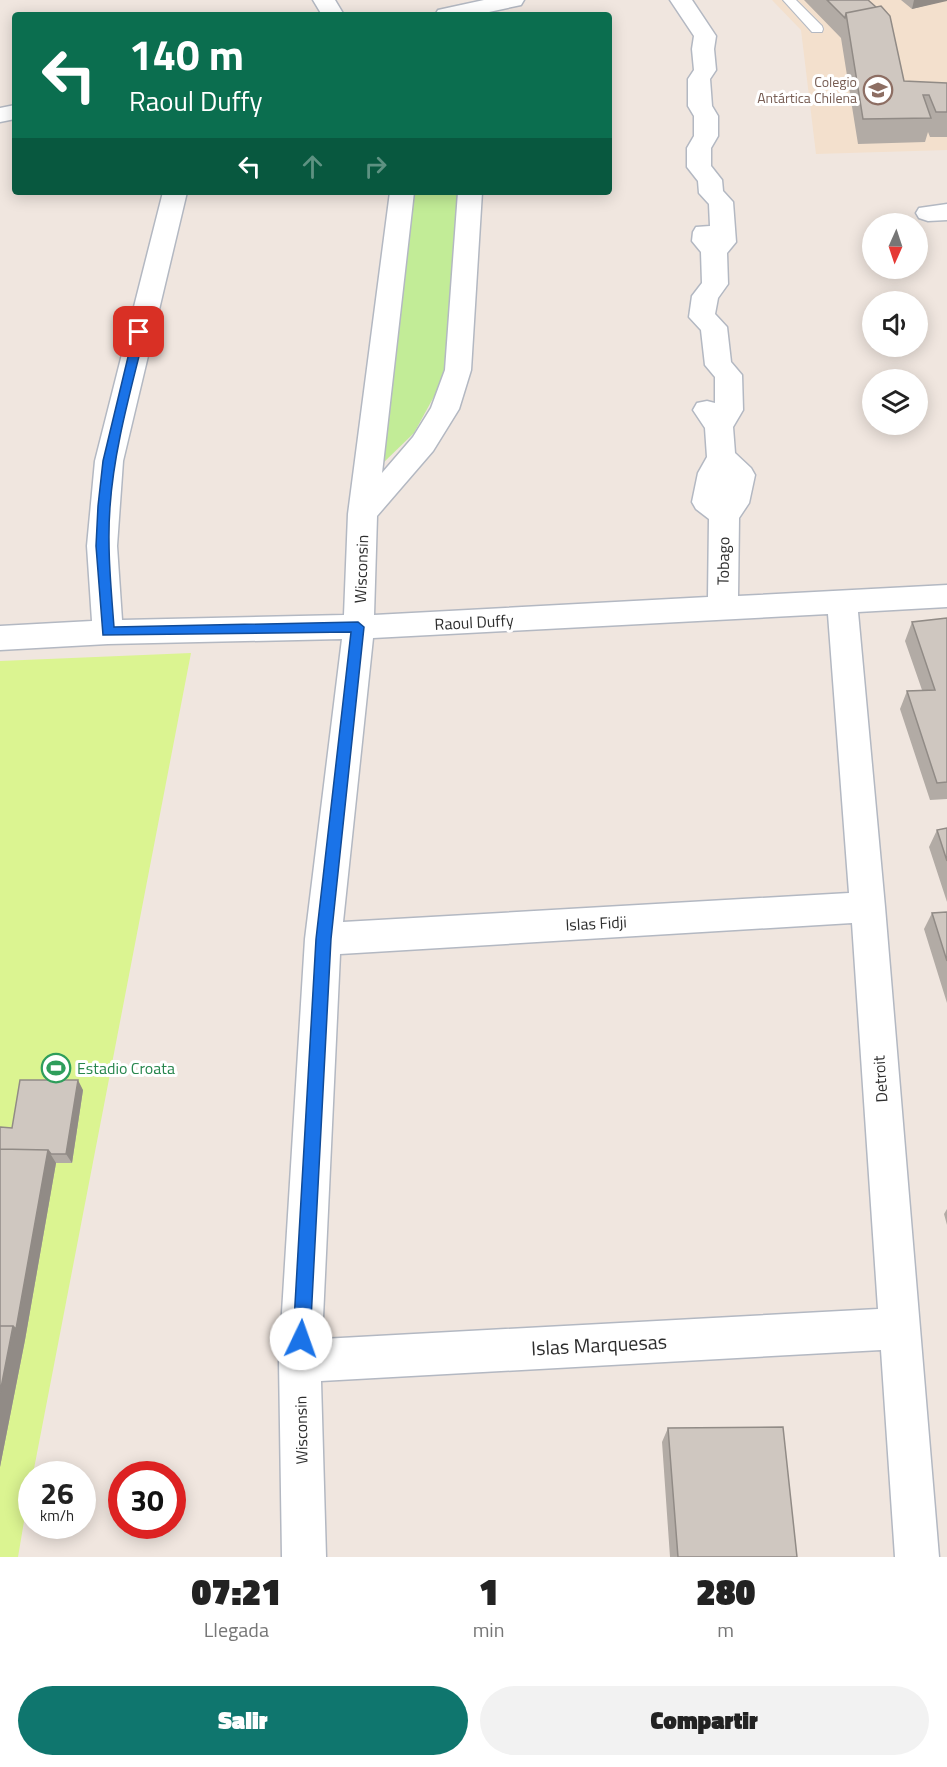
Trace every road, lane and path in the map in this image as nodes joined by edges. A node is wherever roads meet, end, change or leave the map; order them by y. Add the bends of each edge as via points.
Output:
1 (513, 0) edge
2 (658, 0) edge
3 (681, 0) edge
4 (789, 0) edge
5 (459, 12) edge
6 (817, 28) dead end
7 (704, 59) junction
8 (174, 195) edge
9 (402, 195) edge
10 (470, 195) edge
11 (363, 514) junction
12 (947, 596) edge
13 (842, 602) junction
14 (723, 608) junction
15 (358, 627) junction
16 (108, 632) junction
17 (0, 638) edge
18 (868, 908) junction
19 (323, 939) junction
20 (898, 1328) junction
21 (300, 1361) junction
22 (304, 1557) edge
23 (917, 1557) edge

1 - 5 street
2 - 7 street
3 - 7 street, Tobago via 705,36
4 - 6 lane
7 - 14 street, Tobago via 699,80 706,126 699,148 699,167 710,187 705,200 705,241 714,251 715,284 705,296 702,317 714,327 718,365 728,375 729,410 719,427 721,457 712,472 706,502 724,514
8 - 16 street via 109,461 102,546
9 - 11 street, Wisconsin
10 - 11 street, Wisconsin via 458,370 445,409 423,444
11 - 15 street, Wisconsin
12 - 13 street, Raoul Duffy
13 - 14 street, Raoul Duffy
13 - 18 street, Detroit
14 - 15 street, Raoul Duffy
15 - 16 street, Raoul Duffy
15 - 19 street, Wisconsin
16 - 17 street, Raoul Duffy
18 - 19 street, Islas Fidji
18 - 20 street, Detroit
19 - 21 street, Wisconsin
20 - 21 street, Islas Marquesas
20 - 23 street, Detroit
21 - 22 street, Wisconsin

